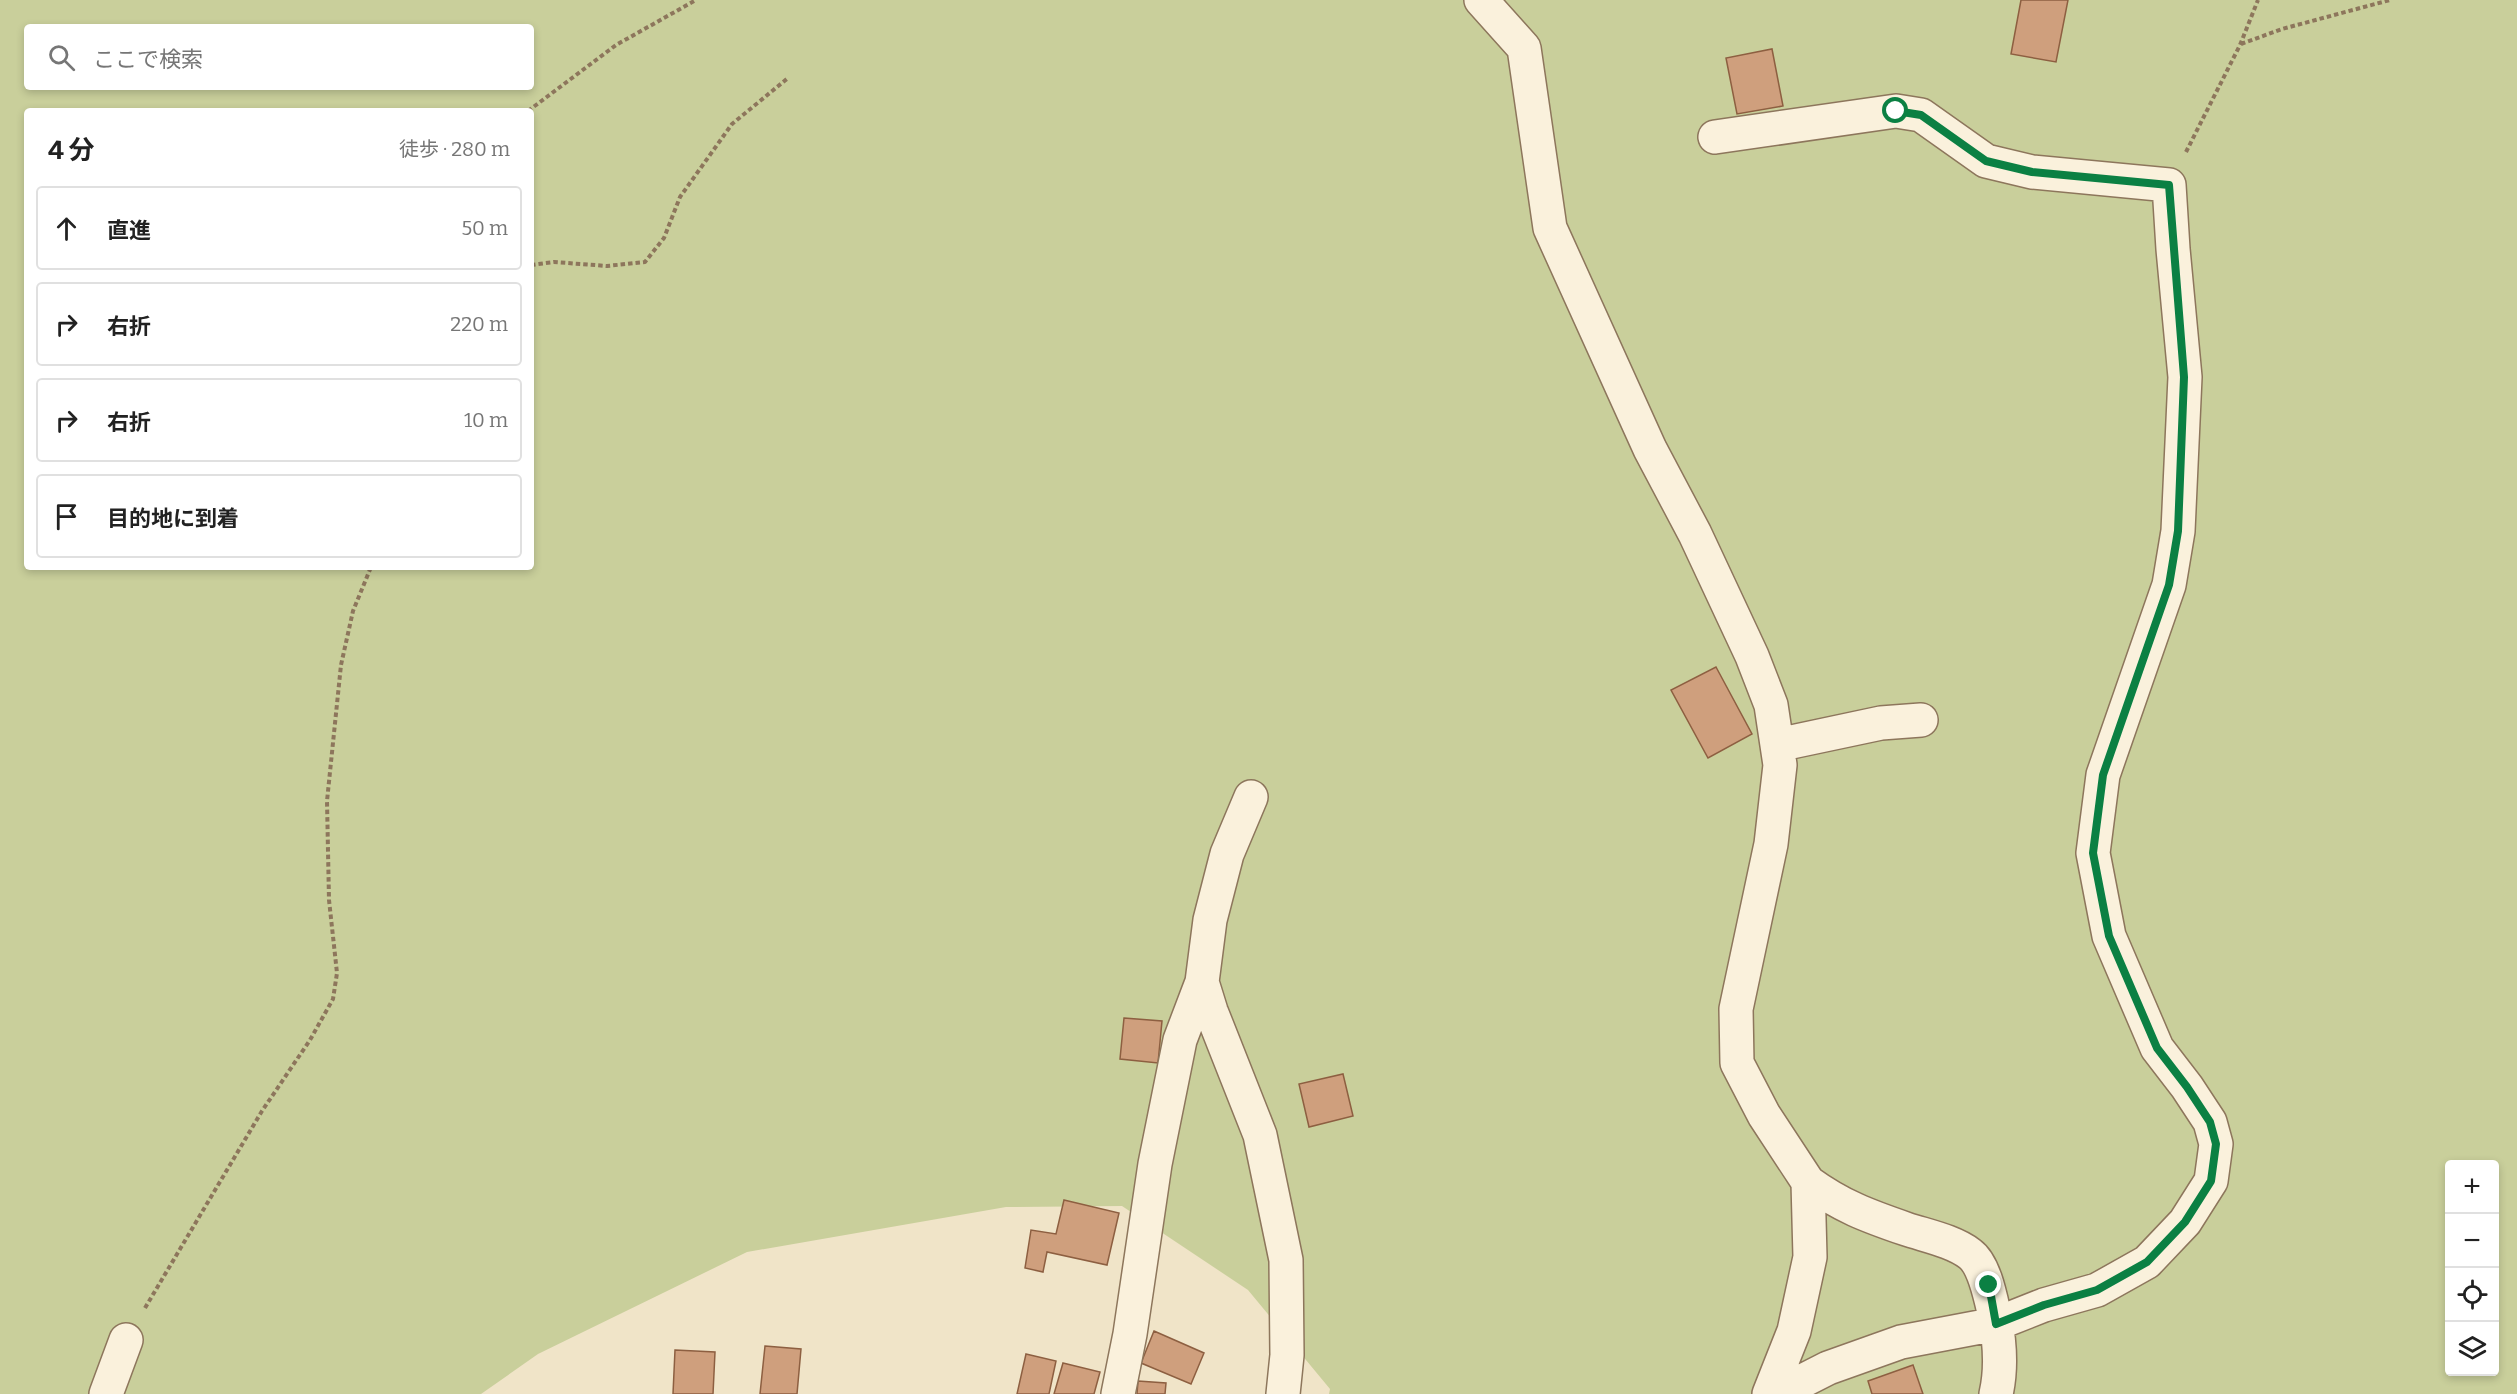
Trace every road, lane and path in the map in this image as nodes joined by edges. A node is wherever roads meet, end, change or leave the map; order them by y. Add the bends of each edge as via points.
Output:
1 (696, 0) edge
2 (1481, 0) edge
3 (2259, 0) edge
4 (2390, 0) edge
5 (2240, 45) junction
6 (788, 78) dead end
7 (532, 108) edge
8 (1715, 137) dead end
9 (2169, 185) junction
10 (534, 265) edge
11 (370, 570) edge
12 (1921, 720) dead end
13 (1777, 745) junction
14 (1251, 797) dead end
15 (1202, 982) junction
16 (1808, 1182) junction
17 (1996, 1324) junction
18 (126, 1340) joint
19 (106, 1394) edge
20 (1118, 1394) edge
21 (1283, 1394) edge
22 (1769, 1394) edge
23 (1777, 1394) edge
24 (1996, 1394) edge

1 - 7 path via 615,45
2 - 13 street via 1524,48 1550,228 1650,449 1752,656 1771,705
3 - 5 path
4 - 5 path via 2282,28
5 - 9 path
6 - 10 path via 732,124 680,197 664,238 645,262
8 - 9 street via 1896,111 1921,115 1986,161 2032,172
9 - 17 street via 2184,377 2178,531 2169,585 2103,775 2093,853 2109,936 2157,1048 2210,1122 2216,1144 2211,1181 2185,1222 2147,1262 2097,1290
11 - 18 path via 353,611 341,665 327,801 329,900 337,973 333,999
12 - 13 street via 1881,723
13 - 16 street via 1780,765 1771,844 1736,1009 1737,1063 1764,1115
14 - 15 street via 1227,854 1210,920
15 - 20 street via 1180,1040 1155,1164
15 - 21 street via 1260,1135 1286,1260 1287,1355
16 - 17 street via 1836,1202 1972,1255 1989,1285
16 - 22 street via 1810,1257 1794,1331
17 - 23 street via 1901,1342 1828,1368
17 - 24 street via 2001,1373
18 - 19 street

